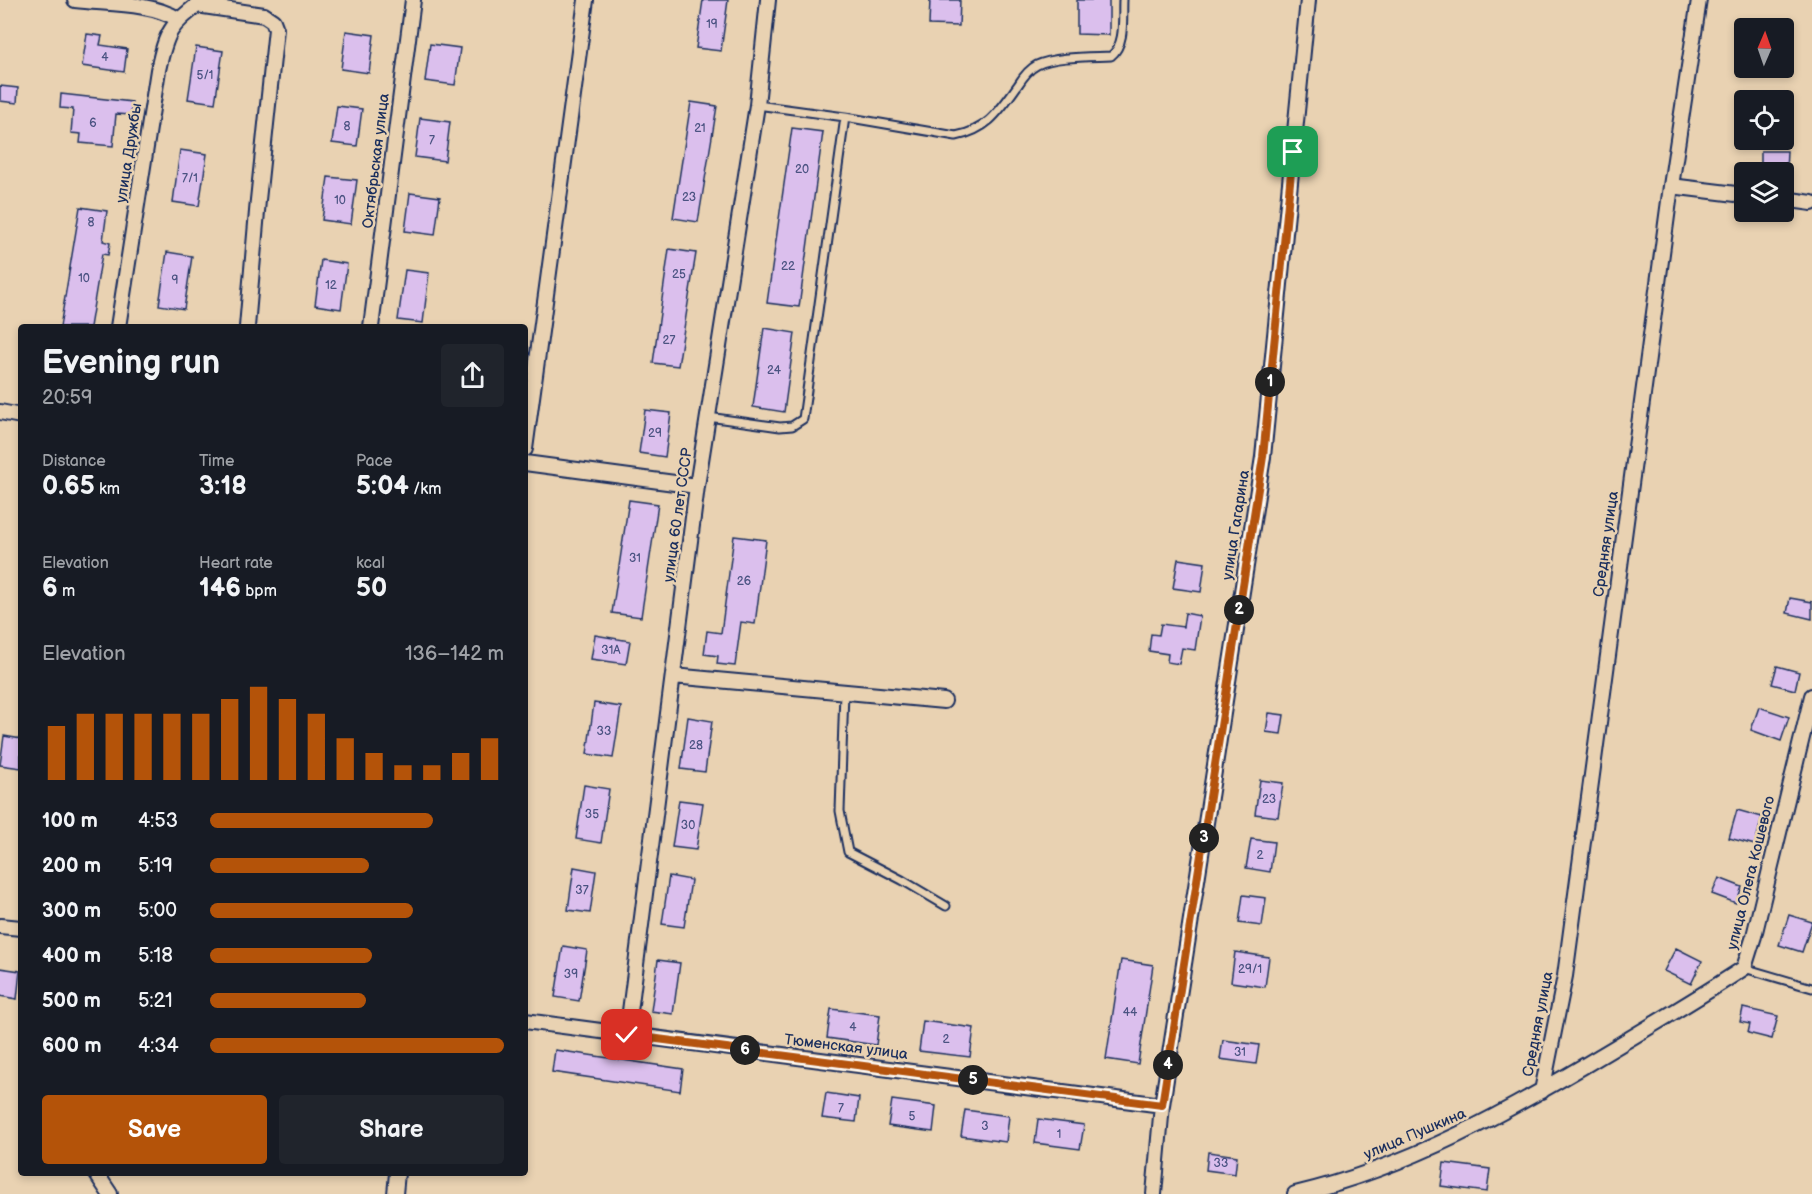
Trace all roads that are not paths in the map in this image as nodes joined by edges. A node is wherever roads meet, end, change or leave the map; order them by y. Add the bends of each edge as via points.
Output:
1 (75, 0) edge
2 (413, 0) edge
3 (586, 0) edge
4 (768, 0) edge
5 (1123, 0) edge
6 (1308, 0) edge
7 (1699, 0) edge
8 (200, 2) edge
9 (178, 19) junction
10 (757, 105) junction
11 (845, 117) junction
12 (1671, 186) junction
13 (1734, 194) edge
14 (1794, 200) edge
15 (1812, 203) edge
16 (118, 324) edge
17 (247, 324) edge
18 (371, 324) edge
19 (0, 412) edge
20 (18, 415) edge
21 (708, 417) junction
22 (528, 427) edge
23 (528, 463) edge
24 (697, 486) junction
25 (673, 676) junction
26 (844, 692) junction
27 (1812, 696) edge
28 (944, 701) dead end
29 (946, 906) dead end
30 (0, 926) edge
31 (18, 928) edge
32 (1744, 968) junction
33 (1812, 988) edge
34 (528, 1021) edge
35 (627, 1035) junction
36 (1542, 1091) junction
37 (1162, 1105) junction
38 (98, 1176) edge
39 (397, 1176) edge
40 (110, 1194) edge
41 (395, 1194) edge
42 (1154, 1194) edge
43 (1295, 1194) edge

1 - 9 street via 149,7
2 - 18 street, Октябрьская улица
3 - 22 street
4 - 10 street, улица 60 лет СССР
5 - 11 lane via 1116,52 1111,56 1037,65 997,114 970,133 956,136
6 - 37 street, улица Гагарина via 1263,457
7 - 12 street, Средняя улица
8 - 9 street, улица Дружбы
8 - 17 street via 264,15 276,29
9 - 16 street, улица Дружбы via 164,43 158,70
10 - 11 lane
10 - 21 street, улица 60 лет СССР
11 - 21 lane via 803,419 780,427
12 - 13 street
12 - 36 street, Средняя улица via 1564,976
14 - 15 street
19 - 20 street
21 - 24 street, улица 60 лет СССР
23 - 24 street
24 - 25 street, улица 60 лет СССР
25 - 26 street
25 - 35 street, улица 60 лет СССР
26 - 28 street
26 - 29 lane via 840,811 849,852
27 - 32 street, улица Олега Кошевого
30 - 31 street
32 - 33 lane
32 - 36 street, улица Олега Кошевого
34 - 35 street, Тюменская улица
35 - 37 street, Тюменская улица
36 - 43 street, улица Пушкина via 1396,1162
37 - 42 street, улица Гагарина
38 - 40 street
39 - 41 street

